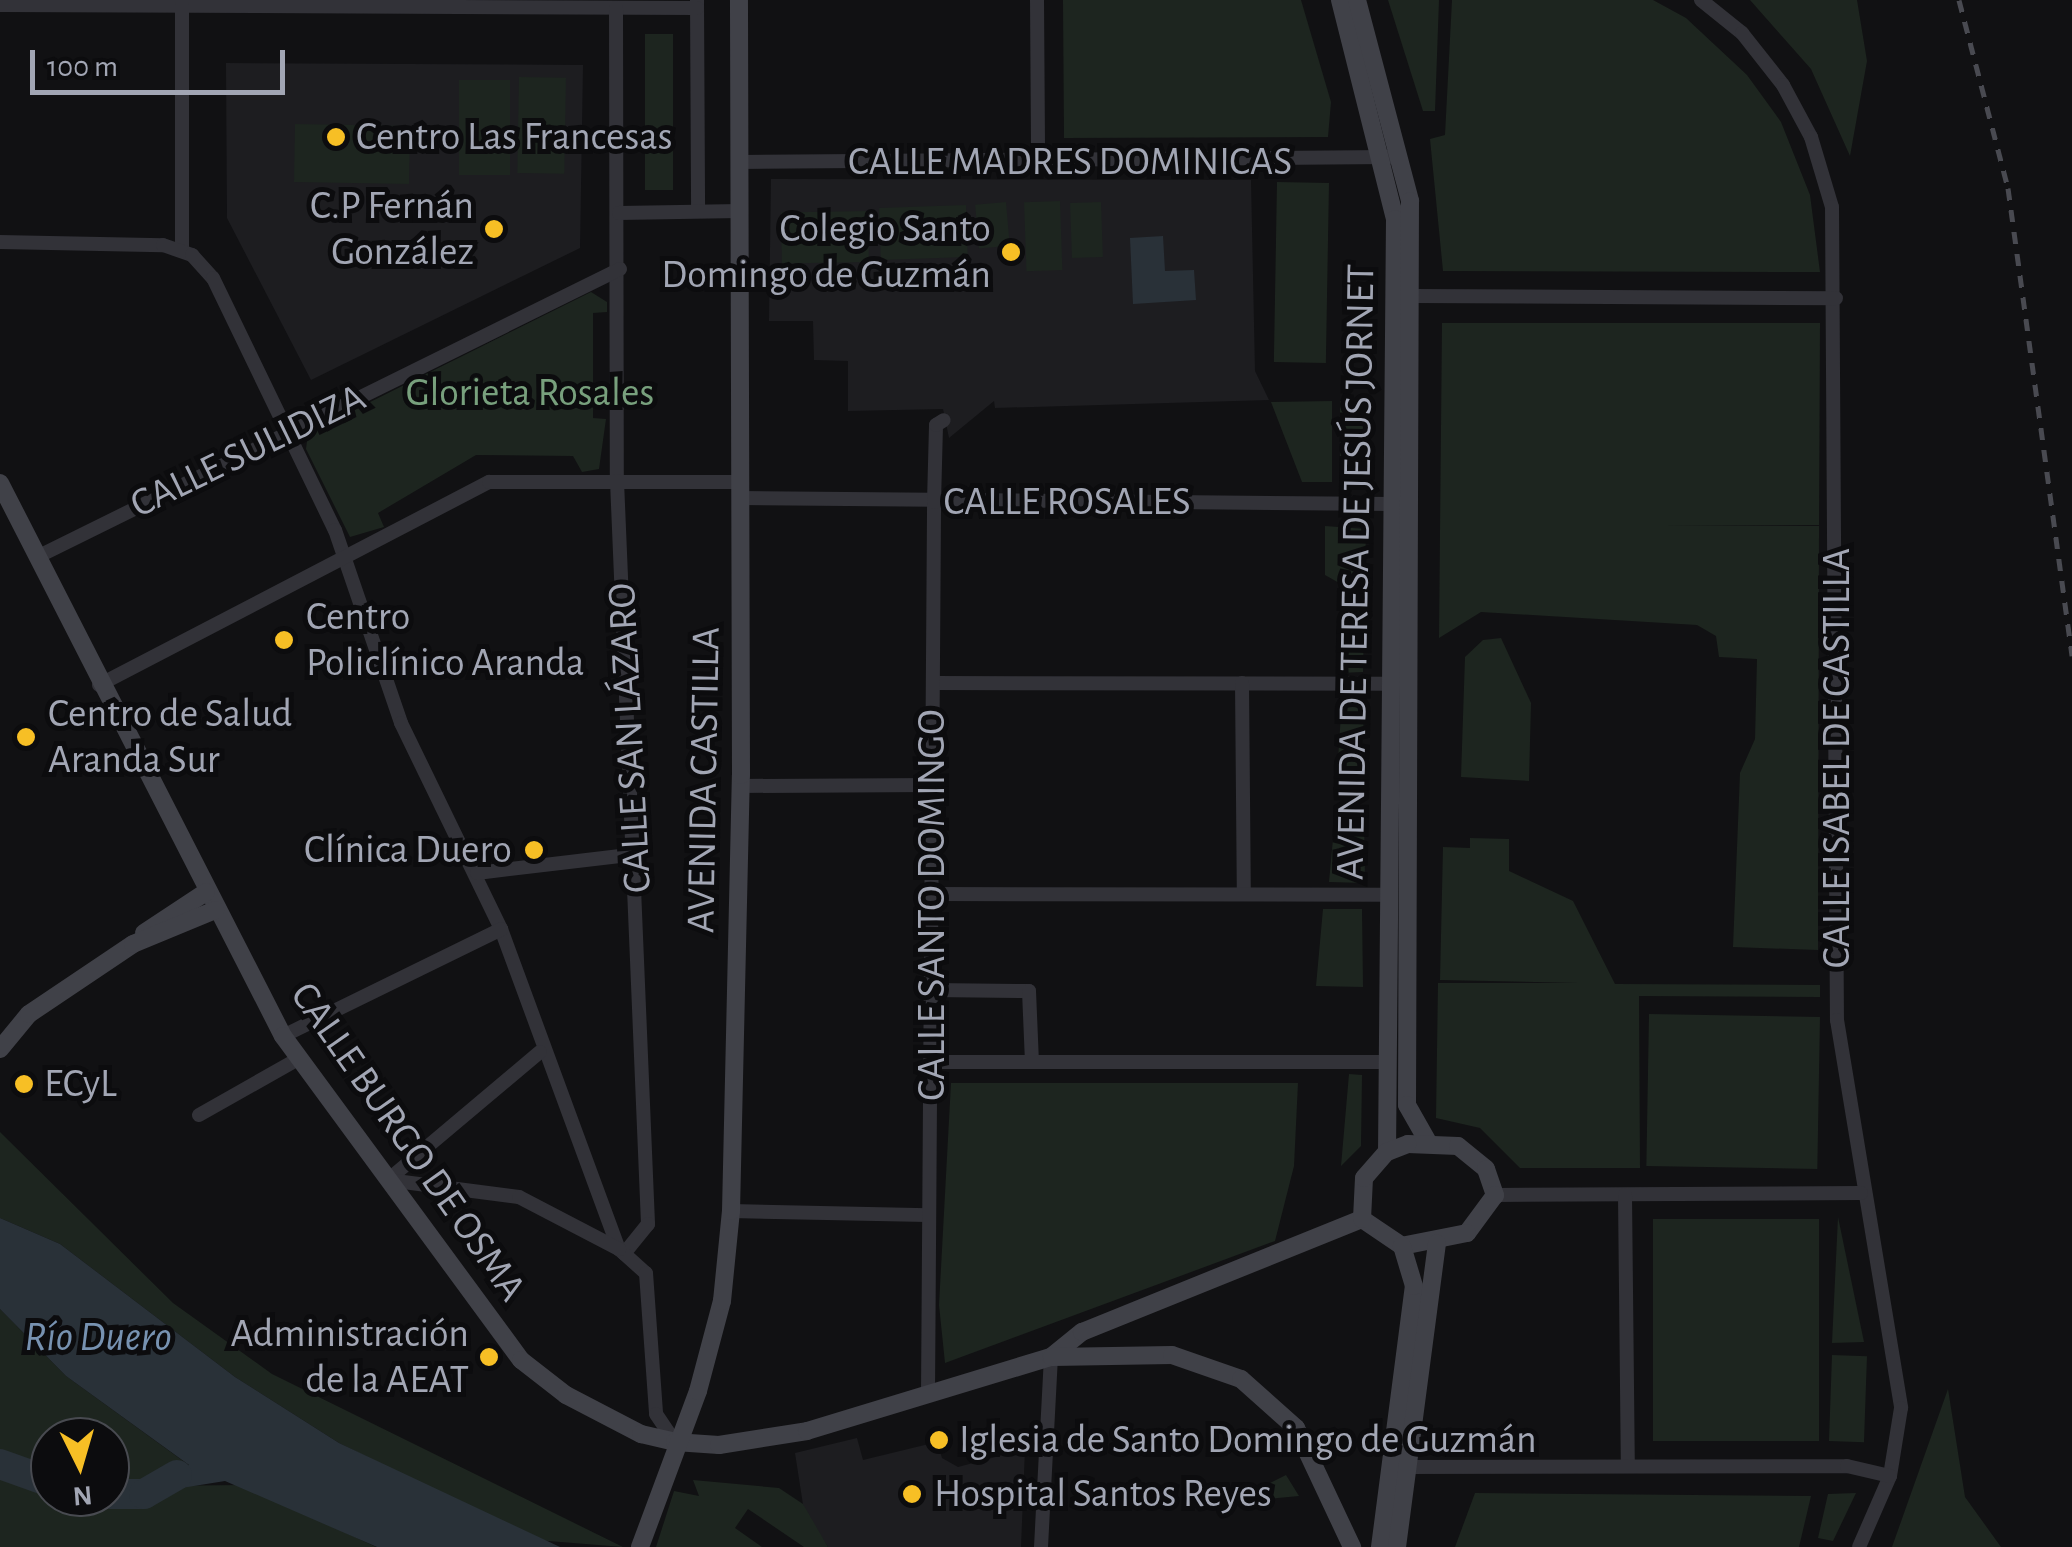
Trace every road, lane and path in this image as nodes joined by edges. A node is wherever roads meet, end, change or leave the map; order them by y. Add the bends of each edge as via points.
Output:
1 (740, 0) edge
2 (1037, 0) edge
3 (1340, 0) edge
4 (1357, 0) edge
5 (1701, 0) edge
6 (50, 2) edge
7 (384, 2) edge
8 (182, 4) junction
9 (697, 4) edge
10 (0, 5) edge
11 (616, 8) junction
12 (1392, 155) junction
13 (740, 162) junction
14 (1038, 162) junction
15 (698, 211) junction
16 (740, 211) junction
17 (619, 213) junction
18 (0, 233) edge
19 (32, 240) junction
20 (0, 242) edge
21 (182, 250) junction
22 (620, 269) junction
23 (1413, 296) junction
24 (1836, 298) junction
25 (944, 420) dead end
26 (290, 428) junction
27 (617, 481) junction
28 (0, 484) edge
29 (740, 490) junction
30 (934, 502) junction
31 (1394, 504) junction
32 (39, 556) junction
33 (346, 561) junction
34 (933, 682) junction
35 (1242, 683) junction
36 (1392, 684) junction
37 (99, 685) junction
38 (933, 785) junction
39 (740, 786) junction
40 (637, 854) junction
41 (477, 873) junction
42 (1244, 893) junction
43 (932, 894) junction
44 (1387, 895) junction
45 (211, 901) junction
46 (501, 929) junction
47 (932, 990) junction
48 (283, 1036) junction
49 (0, 1049) edge
50 (540, 1052) junction
51 (298, 1058) junction
52 (931, 1062) junction
53 (1032, 1062) junction
54 (1388, 1062) junction
55 (200, 1115) dead end
56 (1428, 1142) junction
57 (1387, 1152) junction
58 (388, 1180) junction
59 (1861, 1193) junction
60 (1494, 1195) junction
61 (1625, 1196) junction
62 (731, 1210) junction
63 (928, 1216) junction
64 (1362, 1219) junction
65 (1437, 1244) junction
66 (1402, 1246) junction
67 (621, 1252) junction
68 (1051, 1357) junction
69 (928, 1394) junction
70 (675, 1442) junction
71 (1402, 1466) junction
72 (1628, 1466) junction
73 (1890, 1476) junction
74 (640, 1547) edge
75 (1040, 1547) edge
76 (1352, 1547) edge
77 (1380, 1547) edge
78 (1397, 1547) edge
79 (1859, 1547) edge

1 - 13 street, AVENIDA CASTILLA
2 - 14 street
3 - 12 street, AVENIDA DE TERESA DE JESÚS JORNET
4 - 12 street, AVENIDA DE TERESA DE JESÚS JORNET
5 - 24 street, CALLE ISABEL DE CASTILLA via 1742,33 1812,138 1832,207
6 - 8 street
6 - 10 street
7 - 8 street
7 - 11 street
8 - 21 street
9 - 11 street
9 - 15 street
11 - 17 street, CALLE SAN LÁZARO
12 - 14 street, CALLE MADRES DOMINICAS
12 - 23 street, AVENIDA DE TERESA DE JESÚS JORNET
12 - 31 street, AVENIDA DE TERESA DE JESÚS JORNET
13 - 14 street, CALLE MADRES DOMINICAS
13 - 16 street, AVENIDA CASTILLA
15 - 16 street
15 - 17 street
16 - 29 street, AVENIDA CASTILLA
17 - 22 street, CALLE SAN LÁZARO
18 - 19 street
19 - 20 street
19 - 21 street
21 - 26 street via 213,278
22 - 26 street, CALLE SULIDIZA
22 - 27 street, CALLE SAN LÁZARO
23 - 24 street
23 - 56 street, AVENIDA DE TERESA DE JESÚS JORNET via 1408,1105
24 - 59 street, CALLE ISABEL DE CASTILLA via 1840,1067
25 - 30 street, CALLE SANTO DOMINGO via 936,425
26 - 32 street, CALLE SULIDIZA
26 - 33 street
27 - 29 street, CALLE ROSALES
27 - 33 street, CALLE ROSALES via 488,482
27 - 40 street, CALLE SAN LÁZARO
28 - 32 street, CALLE BURGO DE OSMA
29 - 30 street, CALLE ROSALES
29 - 39 street, AVENIDA CASTILLA
30 - 31 street, CALLE ROSALES
30 - 34 street, CALLE SANTO DOMINGO
31 - 36 street, AVENIDA DE TERESA DE JESÚS JORNET
32 - 37 street, CALLE BURGO DE OSMA
33 - 37 street, CALLE ROSALES
33 - 41 street via 401,723
34 - 35 street
34 - 38 street, CALLE SANTO DOMINGO
35 - 36 street
35 - 42 street
36 - 44 street, AVENIDA DE TERESA DE JESÚS JORNET
37 - 45 street, CALLE BURGO DE OSMA
38 - 39 street
38 - 43 street, CALLE SANTO DOMINGO
39 - 62 street, AVENIDA CASTILLA
40 - 41 street
40 - 67 street, CALLE SAN LÁZARO via 648,1224
41 - 46 street
42 - 43 street
42 - 44 street
43 - 47 street, CALLE SANTO DOMINGO
44 - 54 street, AVENIDA DE TERESA DE JESÚS JORNET
45 - 48 street, CALLE BURGO DE OSMA
45 - 49 street via 132,944 29,1014
46 - 48 street
46 - 50 street
47 - 52 street, CALLE SANTO DOMINGO
47 - 53 street via 1029,991
48 - 51 street, CALLE BURGO DE OSMA
50 - 58 street
50 - 67 street
51 - 55 street
51 - 58 street, CALLE BURGO DE OSMA
52 - 53 street
52 - 63 street, CALLE SANTO DOMINGO
53 - 54 street
54 - 57 street, AVENIDA DE TERESA DE JESÚS JORNET
56 - 57 street
56 - 60 street via 1474,1155
57 - 64 street via 1358,1191
58 - 67 street via 519,1197
58 - 70 street, CALLE BURGO DE OSMA via 521,1360 566,1395 641,1434
59 - 61 street
59 - 73 street, CALLE ISABEL DE CASTILLA via 1900,1385
60 - 61 street
60 - 65 street via 1474,1228
61 - 72 street
62 - 63 street
62 - 70 street, AVENIDA CASTILLA via 722,1300
63 - 69 street, CALLE SANTO DOMINGO
64 - 66 street
64 - 68 street via 1082,1332
65 - 66 street
65 - 71 street
66 - 77 street via 1414,1286
67 - 70 street via 646,1274 656,1414
68 - 69 street, CALLE BURGO DE OSMA
68 - 75 street
68 - 76 street via 1172,1355 1240,1379 1296,1428
69 - 70 street, CALLE BURGO DE OSMA via 807,1432 719,1445
70 - 74 street, AVENIDA CASTILLA
71 - 72 street
71 - 78 street
72 - 73 street via 1848,1466
73 - 79 street, CALLE ISABEL DE CASTILLA

